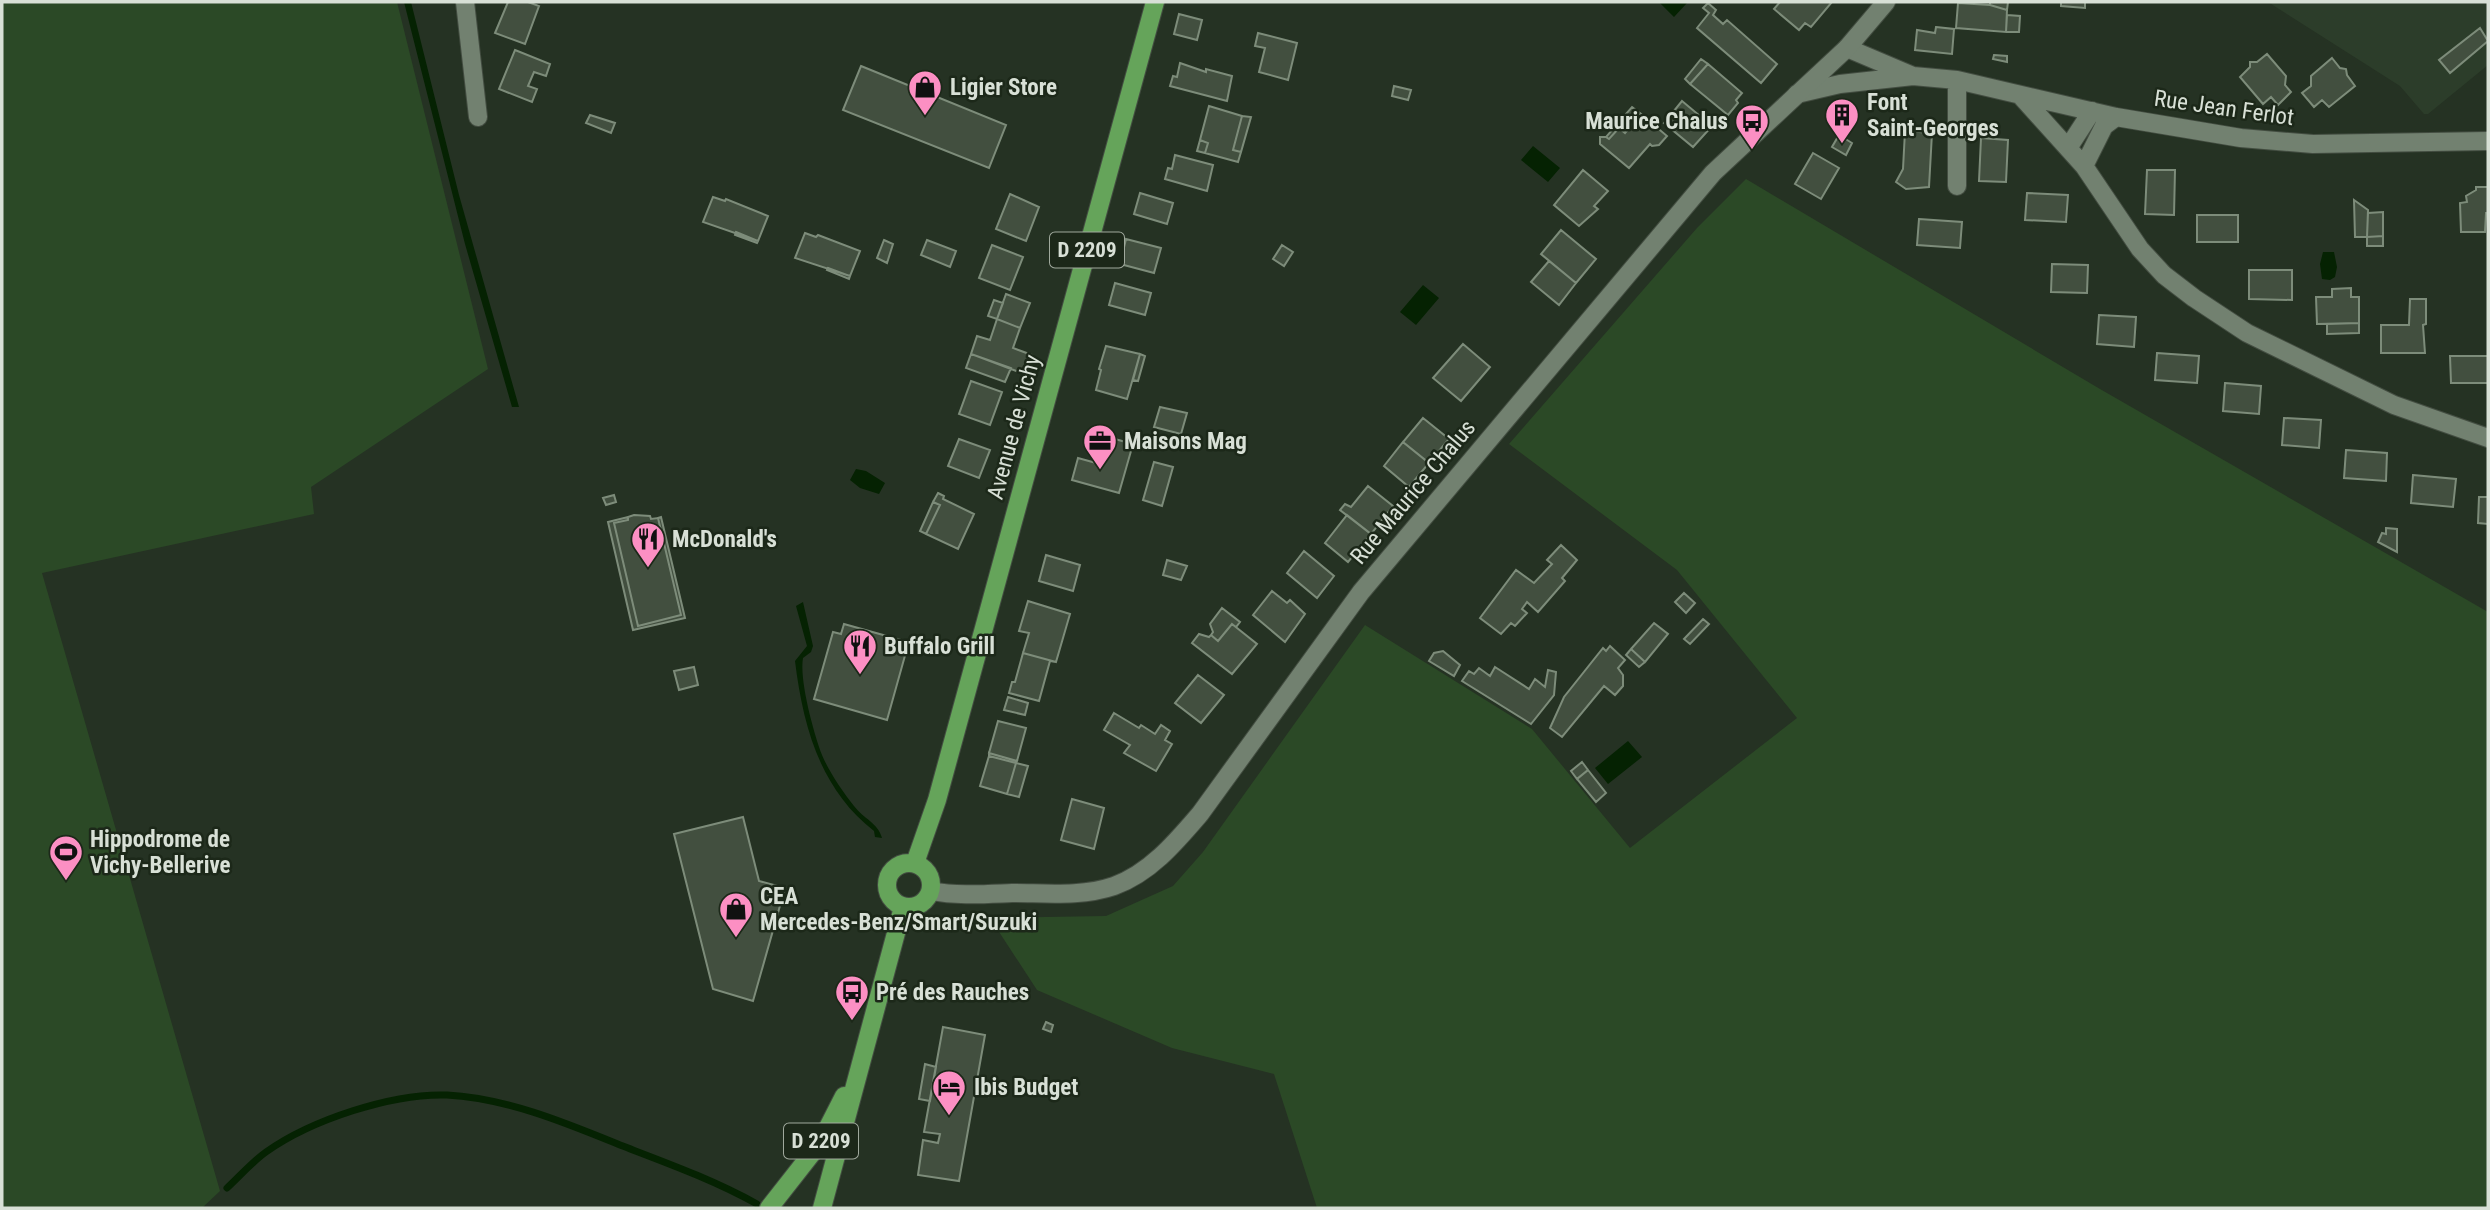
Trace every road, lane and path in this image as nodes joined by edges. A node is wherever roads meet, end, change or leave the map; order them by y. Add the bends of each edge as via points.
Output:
1 (465, 2) edge
2 (1155, 2) edge
3 (1886, 2) edge
4 (1847, 48) junction
5 (1913, 76) junction
6 (1957, 80) junction
7 (1797, 94) junction
8 (2020, 94) junction
9 (2092, 111) junction
10 (478, 117) dead end
11 (2116, 117) junction
12 (2488, 141) edge
13 (2067, 148) junction
14 (2084, 166) junction
15 (1957, 186) dead end
16 (2488, 438) edge
17 (915, 863) junction
18 (931, 891) junction
19 (903, 907) junction
20 (859, 1065) junction
21 (769, 1208) edge
22 (822, 1208) edge

1 - 10 street
2 - 17 main road, Avenue de Vichy / D 2209 via 940,788
3 - 4 street, Rue Maurice Chalus
4 - 5 street, Rue Jean Ferlot
4 - 7 street, Rue Maurice Chalus
5 - 6 street, Rue Jean Ferlot
5 - 7 street, Rue Jean Ferlot
6 - 8 street, Rue Jean Ferlot
6 - 15 street
7 - 18 street, Rue Maurice Chalus via 1713,173 1361,592 1173,846 1149,867 1114,886 1077,893
8 - 9 street, Rue Jean Ferlot
8 - 13 street
9 - 11 street, Rue Jean Ferlot
9 - 13 street
11 - 12 street, Rue Jean Ferlot via 2241,138 2313,144
11 - 14 street via 2104,126
13 - 14 street
14 - 16 street via 2140,249 2194,298 2247,333 2394,405
17 - 18 main road via 929,874
17 - 19 main road via 898,866 887,879 890,897
18 - 19 main road via 920,905
19 - 20 main road, D 2209
20 - 21 main road, D 2209 via 821,1143
20 - 22 main road, D 2209

